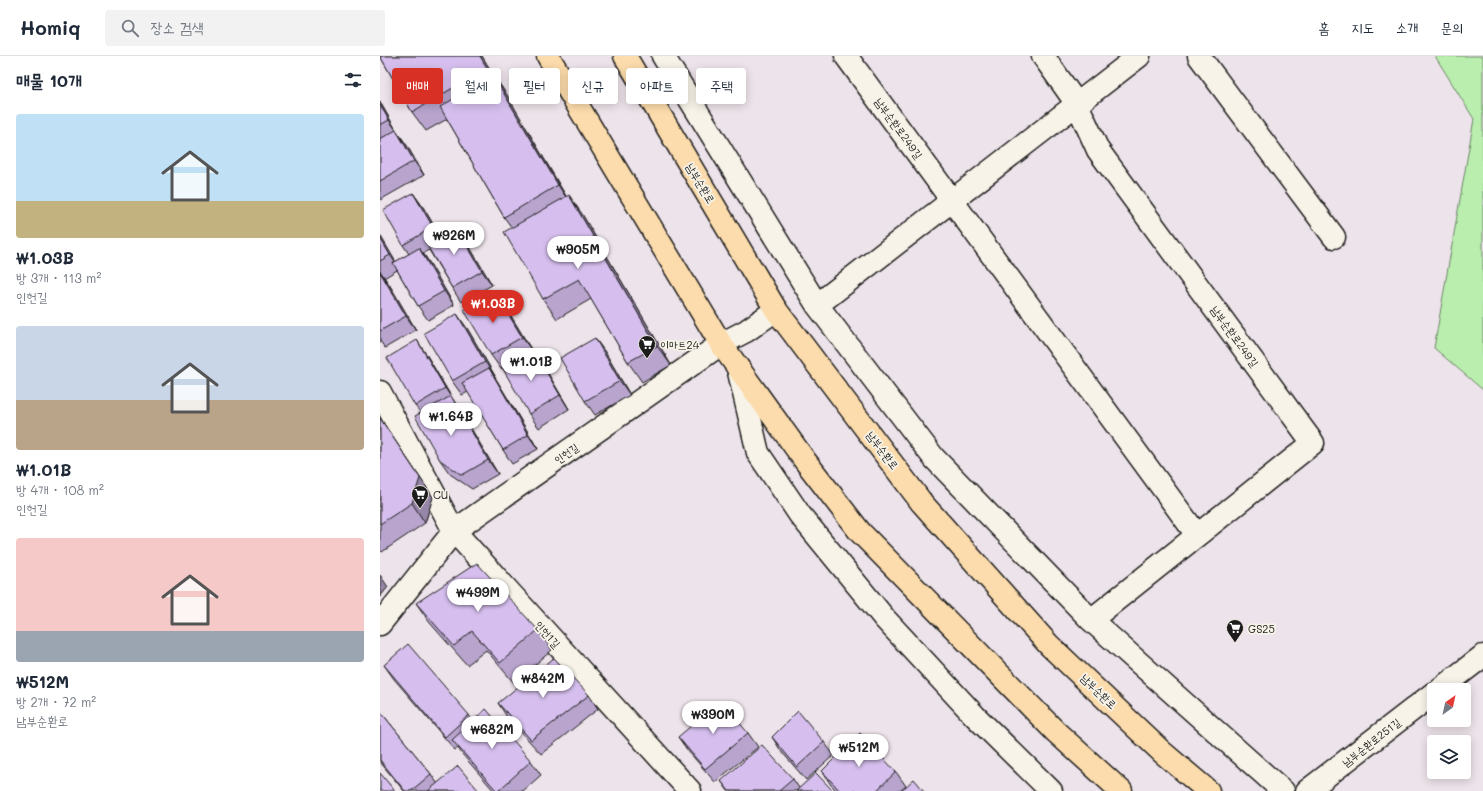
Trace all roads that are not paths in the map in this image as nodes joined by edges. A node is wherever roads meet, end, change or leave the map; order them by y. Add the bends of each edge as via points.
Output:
1 (548, 56) edge
2 (625, 56) edge
3 (663, 56) edge
4 (846, 56) edge
5 (1043, 56) edge
6 (1139, 56) edge
7 (1199, 56) edge
8 (1077, 104) junction
9 (952, 201) junction
10 (1334, 237) dead end
11 (817, 305) junction
12 (776, 310) junction
13 (721, 344) junction
14 (738, 368) junction
15 (380, 392) edge
16 (454, 531) junction
17 (1197, 535) junction
18 (1091, 620) junction
19 (380, 624) edge
20 (1483, 656) edge
21 (1447, 683) edge
22 (1427, 699) edge
23 (690, 791) edge
24 (1052, 791) edge
25 (1121, 791) edge
26 (1208, 791) edge
27 (1283, 791) edge
28 (1307, 791) edge

1 - 13 main road
2 - 12 main road, 남부순환로
3 - 11 street
4 - 9 street, 남부순환로249길
5 - 8 street, 남부순환로249길
6 - 8 street
7 - 10 street
8 - 9 street
8 - 17 street, 남부순환로249길 via 1098,150 1313,443
9 - 11 street
9 - 17 street, 남부순환로249길
11 - 18 street via 934,458
12 - 13 street, 인헌길 via 746,331
12 - 26 main road, 남부순환로 via 922,503 1055,650 1162,752
13 - 14 main road
13 - 16 street, 인헌길
14 - 24 street via 758,453 800,515 885,619 975,716
14 - 25 main road via 860,532 1056,732
15 - 16 street, 인헌1길
16 - 19 street, 인헌길
16 - 23 street, 인헌1길
17 - 18 street, 남부순환로249길
18 - 27 street
20 - 21 street
22 - 28 street, 남부순환로251길

